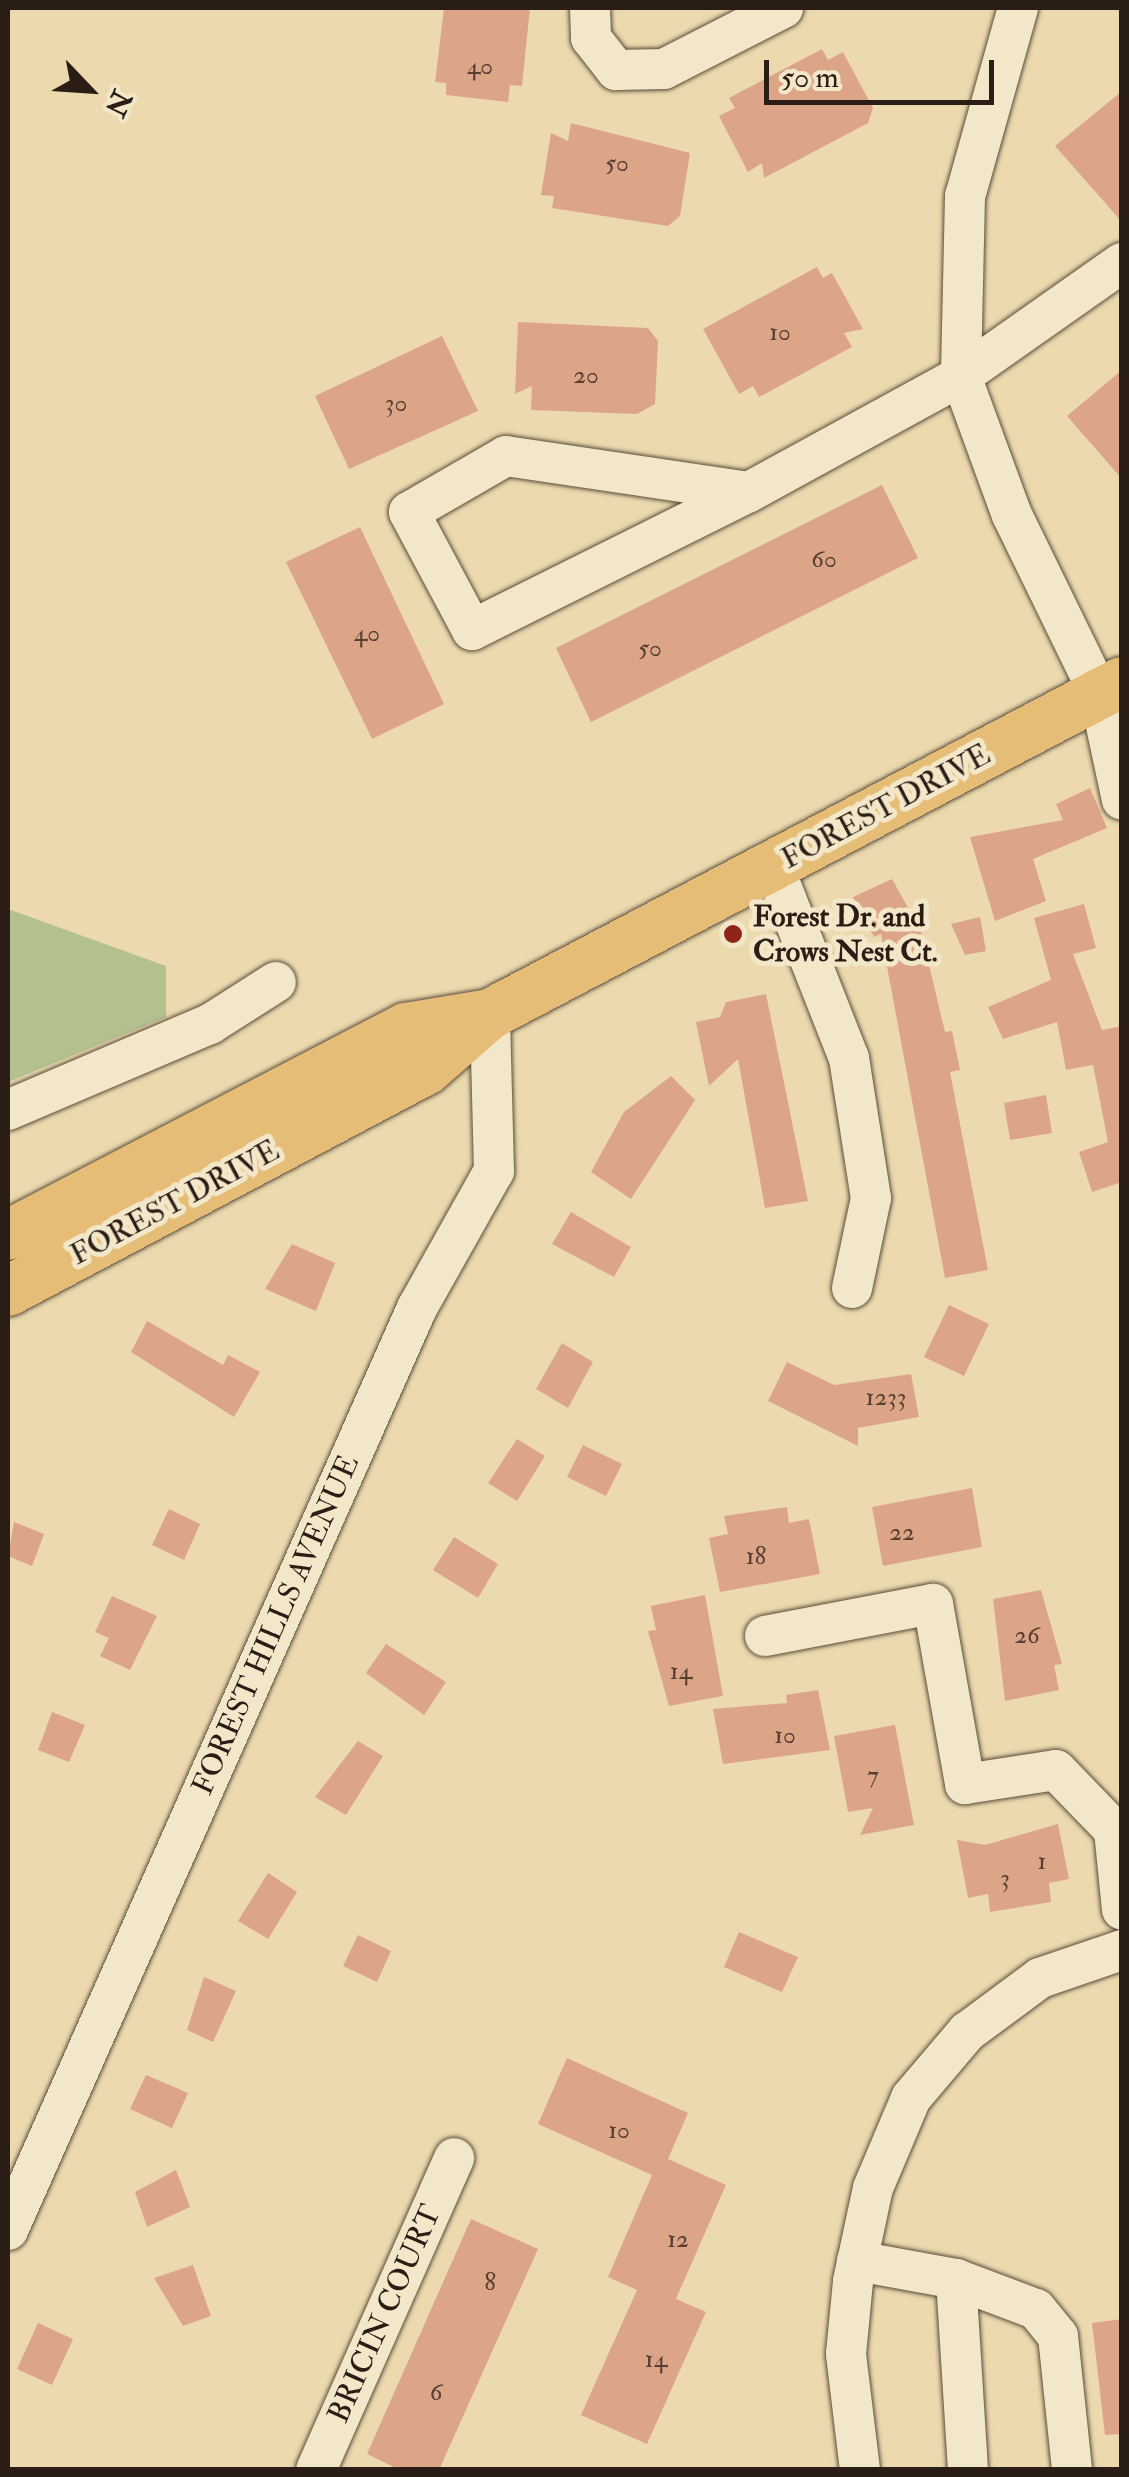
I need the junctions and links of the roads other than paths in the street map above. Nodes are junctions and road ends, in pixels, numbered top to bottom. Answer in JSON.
{"nodes":[{"id":1,"x":590,"y":8,"type":"edge"},
{"id":2,"x":782,"y":8,"type":"edge"},
{"id":3,"x":1018,"y":8,"type":"edge"},
{"id":4,"x":1122,"y":263,"type":"edge"},
{"id":5,"x":961,"y":376,"type":"junction"},
{"id":6,"x":749,"y":492,"type":"junction"},
{"id":7,"x":1110,"y":687,"type":"edge"},
{"id":8,"x":1122,"y":800,"type":"edge"},
{"id":9,"x":774,"y":868,"type":"junction"},
{"id":10,"x":276,"y":982,"type":"dead end"},
{"id":11,"x":490,"y":1014,"type":"junction"},
{"id":12,"x":8,"y":1110,"type":"edge"},
{"id":13,"x":8,"y":1235,"type":"edge"},
{"id":14,"x":852,"y":1288,"type":"dead end"},
{"id":15,"x":8,"y":1291,"type":"edge"},
{"id":16,"x":765,"y":1636,"type":"dead end"},
{"id":17,"x":1122,"y":1910,"type":"edge"},
{"id":18,"x":1122,"y":1950,"type":"edge"},
{"id":19,"x":454,"y":2158,"type":"dead end"},
{"id":20,"x":8,"y":2230,"type":"edge"},
{"id":21,"x":857,"y":2261,"type":"junction"},
{"id":22,"x":956,"y":2279,"type":"junction"},
{"id":23,"x":316,"y":2470,"type":"edge"},
{"id":24,"x":860,"y":2470,"type":"edge"},
{"id":25,"x":968,"y":2470,"type":"edge"},
{"id":26,"x":1072,"y":2470,"type":"edge"}],
"edges":[{"from":1,"to":2,"type":"street"},
{"from":3,"to":5,"type":"street"},
{"from":4,"to":5,"type":"street"},
{"from":5,"to":6,"type":"street"},
{"from":5,"to":7,"type":"street"},
{"from":6,"to":6,"type":"street"},
{"from":7,"to":8,"type":"street"},
{"from":7,"to":9,"type":"main road","name":"FOREST DRIVE"},
{"from":9,"to":11,"type":"main road","name":"FOREST DRIVE"},
{"from":9,"to":14,"type":"street"},
{"from":10,"to":12,"type":"street"},
{"from":11,"to":13,"type":"main road","name":"FOREST DRIVE"},
{"from":11,"to":15,"type":"main road","name":"FOREST DRIVE"},
{"from":11,"to":20,"type":"street","name":"FOREST HILLS AVENUE"},
{"from":16,"to":17,"type":"street"},
{"from":18,"to":21,"type":"street"},
{"from":19,"to":23,"type":"street","name":"BRICIN COURT"},
{"from":21,"to":22,"type":"street"},
{"from":21,"to":24,"type":"street"},
{"from":22,"to":25,"type":"street"},
{"from":22,"to":26,"type":"street"}]}
